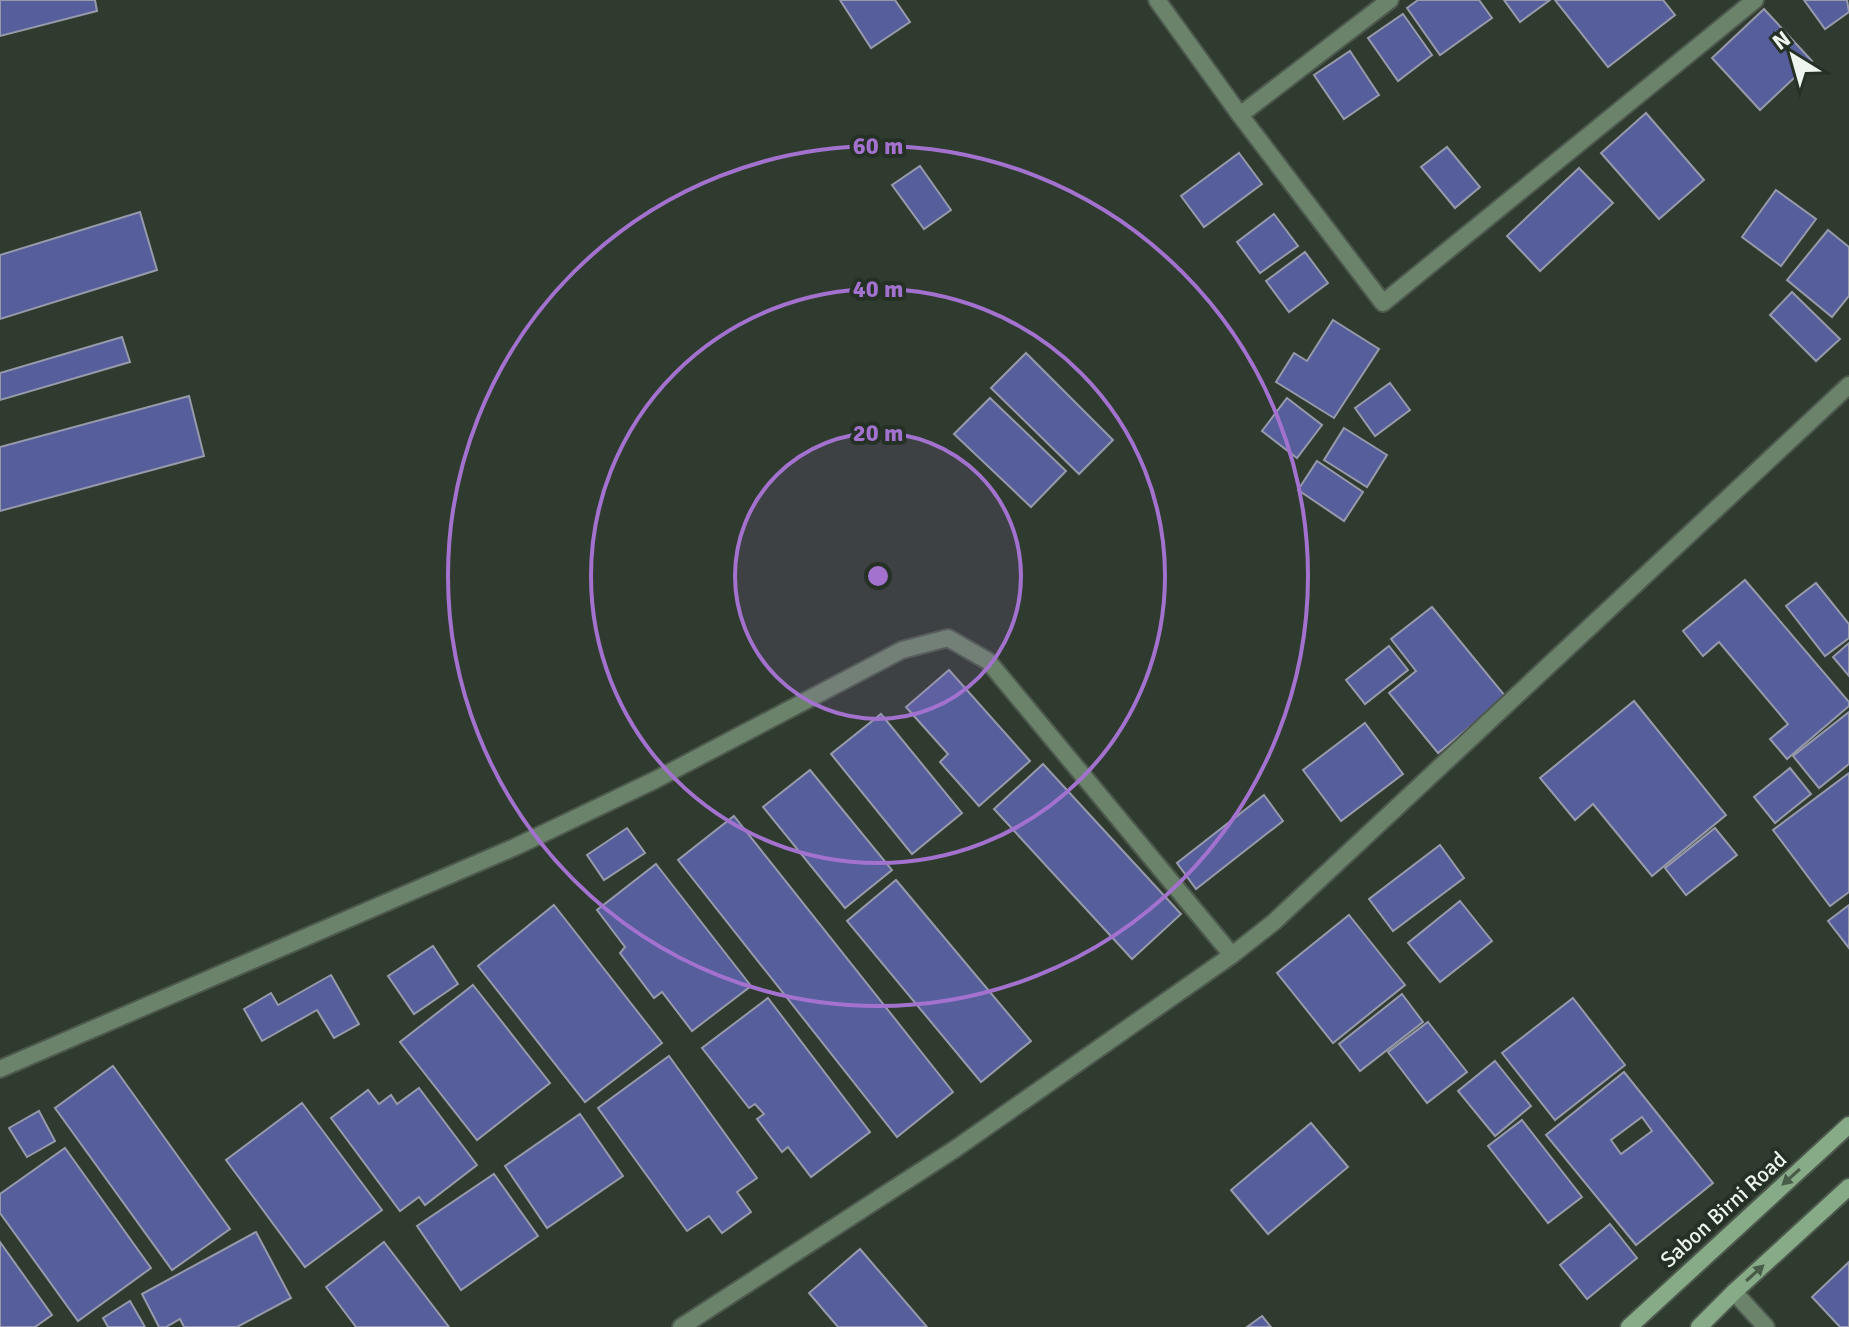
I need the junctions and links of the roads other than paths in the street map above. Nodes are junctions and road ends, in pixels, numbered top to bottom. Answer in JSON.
{"nodes":[{"id":1,"x":1157,"y":0,"type":"edge"},
{"id":2,"x":1390,"y":0,"type":"edge"},
{"id":3,"x":1755,"y":0,"type":"edge"},
{"id":4,"x":1240,"y":115,"type":"junction"},
{"id":5,"x":1849,"y":385,"type":"edge"},
{"id":6,"x":1232,"y":955,"type":"junction"},
{"id":7,"x":0,"y":1069,"type":"edge"},
{"id":8,"x":1849,"y":1125,"type":"edge"},
{"id":9,"x":1849,"y":1187,"type":"edge"},
{"id":10,"x":1734,"y":1292,"type":"junction"},
{"id":11,"x":681,"y":1327,"type":"edge"},
{"id":12,"x":1629,"y":1327,"type":"edge"},
{"id":13,"x":1699,"y":1327,"type":"edge"},
{"id":14,"x":1766,"y":1327,"type":"edge"}],
"edges":[{"from":1,"to":4,"type":"street"},
{"from":2,"to":4,"type":"street"},
{"from":3,"to":4,"type":"street"},
{"from":5,"to":6,"type":"street"},
{"from":6,"to":7,"type":"street"},
{"from":6,"to":11,"type":"street"},
{"from":8,"to":12,"type":"street","name":"Sabon Birni Road","one_way":true},
{"from":10,"to":9,"type":"street","one_way":true},
{"from":10,"to":13,"type":"street"},
{"from":10,"to":14,"type":"street"}]}
